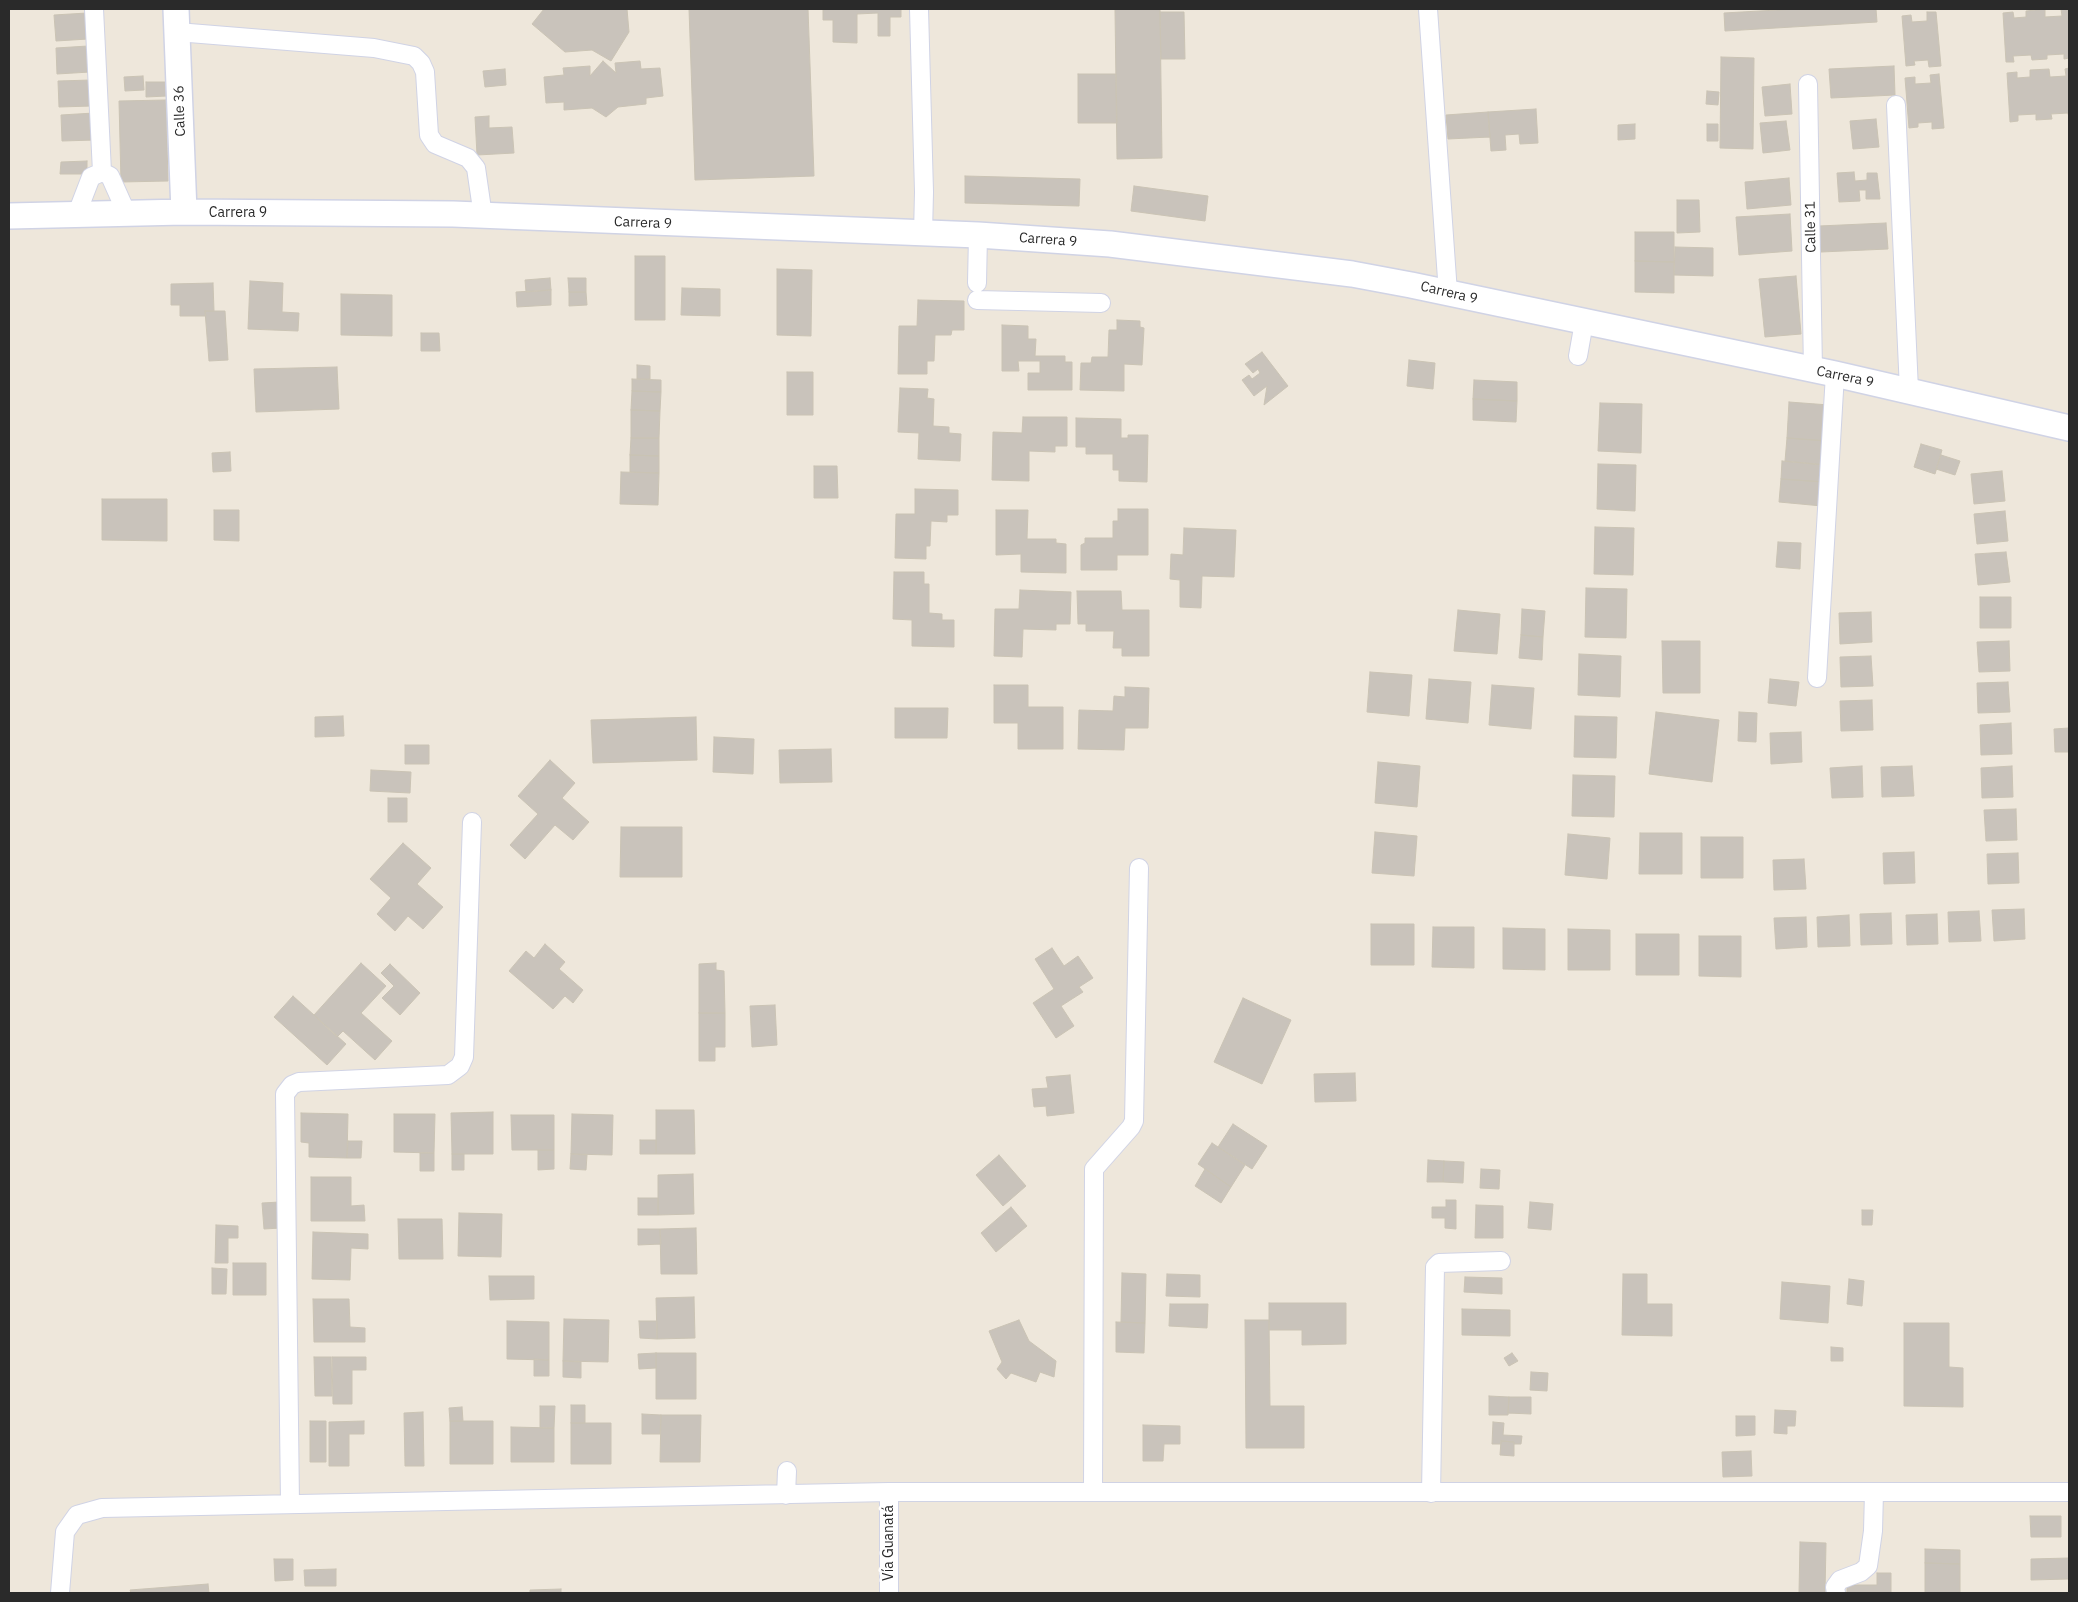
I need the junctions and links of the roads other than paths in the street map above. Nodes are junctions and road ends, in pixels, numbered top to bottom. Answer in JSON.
{"nodes":[{"id":1,"x":94,"y":9,"type":"edge"},
{"id":2,"x":919,"y":9,"type":"edge"},
{"id":3,"x":1428,"y":9,"type":"edge"},
{"id":4,"x":177,"y":20,"type":"edge"},
{"id":5,"x":1808,"y":84,"type":"dead end"},
{"id":6,"x":1896,"y":105,"type":"dead end"},
{"id":7,"x":102,"y":172,"type":"junction"},
{"id":8,"x":184,"y":212,"type":"junction"},
{"id":9,"x":127,"y":214,"type":"junction"},
{"id":10,"x":9,"y":216,"type":"edge"},
{"id":11,"x":76,"y":216,"type":"junction"},
{"id":12,"x":483,"y":216,"type":"junction"},
{"id":13,"x":923,"y":234,"type":"junction"},
{"id":14,"x":978,"y":235,"type":"junction"},
{"id":15,"x":1448,"y":293,"type":"junction"},
{"id":16,"x":1101,"y":303,"type":"dead end"},
{"id":17,"x":1584,"y":322,"type":"junction"},
{"id":18,"x":1578,"y":356,"type":"dead end"},
{"id":19,"x":1824,"y":372,"type":"junction"},
{"id":20,"x":1909,"y":390,"type":"junction"},
{"id":21,"x":2069,"y":428,"type":"edge"},
{"id":22,"x":1817,"y":678,"type":"dead end"},
{"id":23,"x":472,"y":822,"type":"dead end"},
{"id":24,"x":1138,"y":868,"type":"dead end"},
{"id":25,"x":1501,"y":1261,"type":"dead end"},
{"id":26,"x":787,"y":1471,"type":"dead end"},
{"id":27,"x":1093,"y":1491,"type":"junction"},
{"id":28,"x":889,"y":1492,"type":"junction"},
{"id":29,"x":1874,"y":1492,"type":"junction"},
{"id":30,"x":2069,"y":1492,"type":"edge"},
{"id":31,"x":1431,"y":1493,"type":"junction"},
{"id":32,"x":786,"y":1495,"type":"junction"},
{"id":33,"x":290,"y":1504,"type":"junction"},
{"id":34,"x":60,"y":1593,"type":"edge"},
{"id":35,"x":889,"y":1593,"type":"edge"},
{"id":36,"x":1836,"y":1593,"type":"edge"}],
"edges":[{"from":1,"to":7,"type":"street"},
{"from":2,"to":13,"type":"street"},
{"from":3,"to":15,"type":"street"},
{"from":4,"to":8,"type":"main road","name":"Calle 36"},
{"from":4,"to":12,"type":"street"},
{"from":5,"to":19,"type":"street","name":"Calle 31"},
{"from":6,"to":20,"type":"street"},
{"from":7,"to":9,"type":"street"},
{"from":7,"to":11,"type":"street"},
{"from":8,"to":9,"type":"main road","name":"Carrera 9"},
{"from":8,"to":12,"type":"main road","name":"Carrera 9"},
{"from":9,"to":11,"type":"main road","name":"Carrera 9"},
{"from":10,"to":11,"type":"main road","name":"Carrera 9"},
{"from":12,"to":13,"type":"main road","name":"Carrera 9"},
{"from":13,"to":14,"type":"main road","name":"Carrera 9"},
{"from":14,"to":15,"type":"main road","name":"Carrera 9"},
{"from":14,"to":16,"type":"street"},
{"from":15,"to":17,"type":"main road","name":"Carrera 9"},
{"from":17,"to":18,"type":"street"},
{"from":17,"to":19,"type":"main road","name":"Carrera 9"},
{"from":19,"to":20,"type":"main road","name":"Carrera 9"},
{"from":19,"to":22,"type":"street","name":"Calle 31"},
{"from":20,"to":21,"type":"main road","name":"Carrera 9"},
{"from":23,"to":33,"type":"street"},
{"from":24,"to":27,"type":"street"},
{"from":25,"to":31,"type":"street"},
{"from":26,"to":32,"type":"street"},
{"from":27,"to":28,"type":"street"},
{"from":27,"to":31,"type":"street"},
{"from":28,"to":32,"type":"street"},
{"from":28,"to":35,"type":"street","name":"Vía Guanatá"},
{"from":29,"to":30,"type":"street"},
{"from":29,"to":31,"type":"street"},
{"from":29,"to":36,"type":"street"},
{"from":32,"to":33,"type":"street"},
{"from":33,"to":34,"type":"street"}]}
